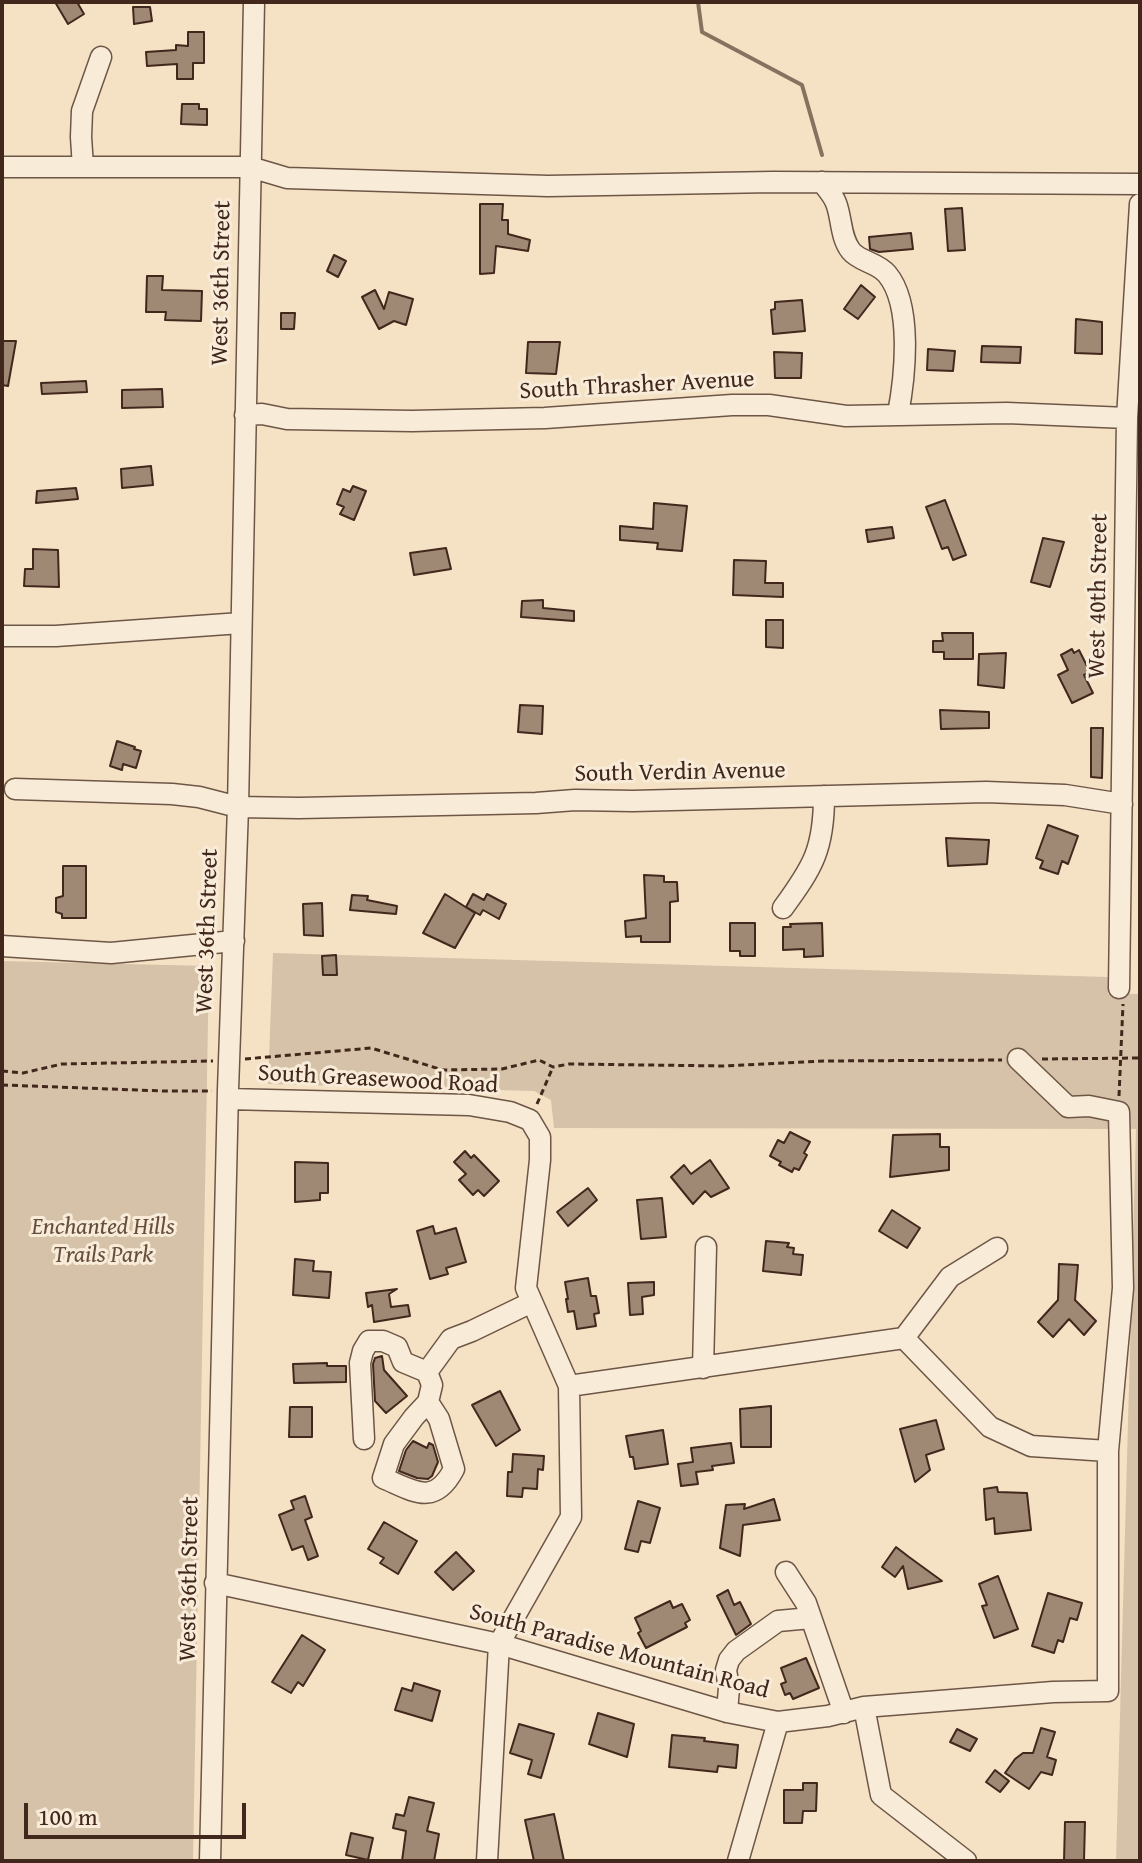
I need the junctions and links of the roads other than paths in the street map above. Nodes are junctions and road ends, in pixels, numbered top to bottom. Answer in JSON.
{"nodes":[{"id":1,"x":254,"y":2,"type":"edge"},
{"id":2,"x":101,"y":57,"type":"dead end"},
{"id":3,"x":2,"y":167,"type":"edge"},
{"id":4,"x":83,"y":167,"type":"junction"},
{"id":5,"x":250,"y":167,"type":"junction"},
{"id":6,"x":822,"y":182,"type":"junction"},
{"id":7,"x":1140,"y":184,"type":"edge"},
{"id":8,"x":1140,"y":204,"type":"edge"},
{"id":9,"x":1132,"y":412,"type":"edge"},
{"id":10,"x":898,"y":414,"type":"junction"},
{"id":11,"x":245,"y":415,"type":"junction"},
{"id":12,"x":241,"y":623,"type":"junction"},
{"id":13,"x":2,"y":636,"type":"edge"},
{"id":14,"x":1132,"y":644,"type":"edge"},
{"id":15,"x":15,"y":789,"type":"dead end"},
{"id":16,"x":824,"y":796,"type":"junction"},
{"id":17,"x":1122,"y":804,"type":"junction"},
{"id":18,"x":238,"y":807,"type":"junction"},
{"id":19,"x":1130,"y":865,"type":"edge"},
{"id":20,"x":783,"y":908,"type":"dead end"},
{"id":21,"x":234,"y":941,"type":"junction"},
{"id":22,"x":2,"y":946,"type":"edge"},
{"id":23,"x":1119,"y":988,"type":"road end"},
{"id":24,"x":1018,"y":1059,"type":"road end"},
{"id":25,"x":228,"y":1095,"type":"junction"},
{"id":26,"x":706,"y":1247,"type":"dead end"},
{"id":27,"x":997,"y":1248,"type":"dead end"},
{"id":28,"x":532,"y":1302,"type":"junction"},
{"id":29,"x":904,"y":1338,"type":"junction"},
{"id":30,"x":703,"y":1368,"type":"junction"},
{"id":31,"x":427,"y":1372,"type":"junction"},
{"id":32,"x":569,"y":1386,"type":"junction"},
{"id":33,"x":428,"y":1402,"type":"dead end"},
{"id":34,"x":364,"y":1439,"type":"dead end"},
{"id":35,"x":1108,"y":1451,"type":"junction"},
{"id":36,"x":786,"y":1572,"type":"dead end"},
{"id":37,"x":215,"y":1583,"type":"junction"},
{"id":38,"x":811,"y":1618,"type":"junction"},
{"id":39,"x":499,"y":1644,"type":"junction"},
{"id":40,"x":864,"y":1707,"type":"junction"},
{"id":41,"x":727,"y":1712,"type":"junction"},
{"id":42,"x":844,"y":1713,"type":"junction"},
{"id":43,"x":778,"y":1722,"type":"junction"},
{"id":44,"x":210,"y":1861,"type":"edge"},
{"id":45,"x":487,"y":1861,"type":"edge"},
{"id":46,"x":738,"y":1861,"type":"edge"},
{"id":47,"x":966,"y":1861,"type":"edge"}],
"edges":[{"from":1,"to":5,"type":"street","name":"West 36th Street"},
{"from":2,"to":4,"type":"street"},
{"from":3,"to":4,"type":"street"},
{"from":4,"to":5,"type":"street"},
{"from":5,"to":6,"type":"street"},
{"from":5,"to":11,"type":"street","name":"West 36th Street"},
{"from":6,"to":7,"type":"street"},
{"from":6,"to":10,"type":"street"},
{"from":8,"to":9,"type":"street","name":"West 40th Street"},
{"from":9,"to":10,"type":"street","name":"South Thrasher Avenue"},
{"from":9,"to":14,"type":"street","name":"West 40th Street"},
{"from":10,"to":11,"type":"street","name":"South Thrasher Avenue"},
{"from":11,"to":12,"type":"street","name":"West 36th Street"},
{"from":12,"to":13,"type":"street"},
{"from":12,"to":18,"type":"street","name":"West 36th Street"},
{"from":14,"to":17,"type":"street","name":"West 40th Street"},
{"from":15,"to":18,"type":"street","name":"South Verdin Avenue"},
{"from":16,"to":17,"type":"street","name":"South Verdin Avenue"},
{"from":16,"to":18,"type":"street","name":"South Verdin Avenue"},
{"from":16,"to":20,"type":"street"},
{"from":17,"to":19,"type":"street","name":"West 40th Street"},
{"from":18,"to":21,"type":"street","name":"West 36th Street"},
{"from":19,"to":23,"type":"street","name":"West 40th Street"},
{"from":21,"to":22,"type":"street"},
{"from":21,"to":25,"type":"street","name":"West 36th Street"},
{"from":24,"to":35,"type":"street"},
{"from":25,"to":28,"type":"street","name":"South Greasewood Road"},
{"from":25,"to":37,"type":"street","name":"West 36th Street"},
{"from":26,"to":30,"type":"street"},
{"from":27,"to":29,"type":"street"},
{"from":28,"to":31,"type":"street"},
{"from":28,"to":32,"type":"street"},
{"from":29,"to":30,"type":"street"},
{"from":29,"to":35,"type":"street"},
{"from":30,"to":32,"type":"street"},
{"from":31,"to":33,"type":"street"},
{"from":31,"to":34,"type":"street"},
{"from":32,"to":39,"type":"street"},
{"from":35,"to":40,"type":"street","name":"South Paradise Mountain Road"},
{"from":36,"to":38,"type":"street"},
{"from":37,"to":39,"type":"street","name":"South Paradise Mountain Road"},
{"from":37,"to":44,"type":"street","name":"West 36th Street"},
{"from":38,"to":41,"type":"street"},
{"from":38,"to":42,"type":"street"},
{"from":39,"to":41,"type":"street","name":"South Paradise Mountain Road"},
{"from":39,"to":45,"type":"street"},
{"from":40,"to":42,"type":"street","name":"South Paradise Mountain Road"},
{"from":40,"to":47,"type":"street"},
{"from":41,"to":43,"type":"street","name":"South Paradise Mountain Road"},
{"from":42,"to":43,"type":"street","name":"South Paradise Mountain Road"},
{"from":43,"to":46,"type":"street"}]}
